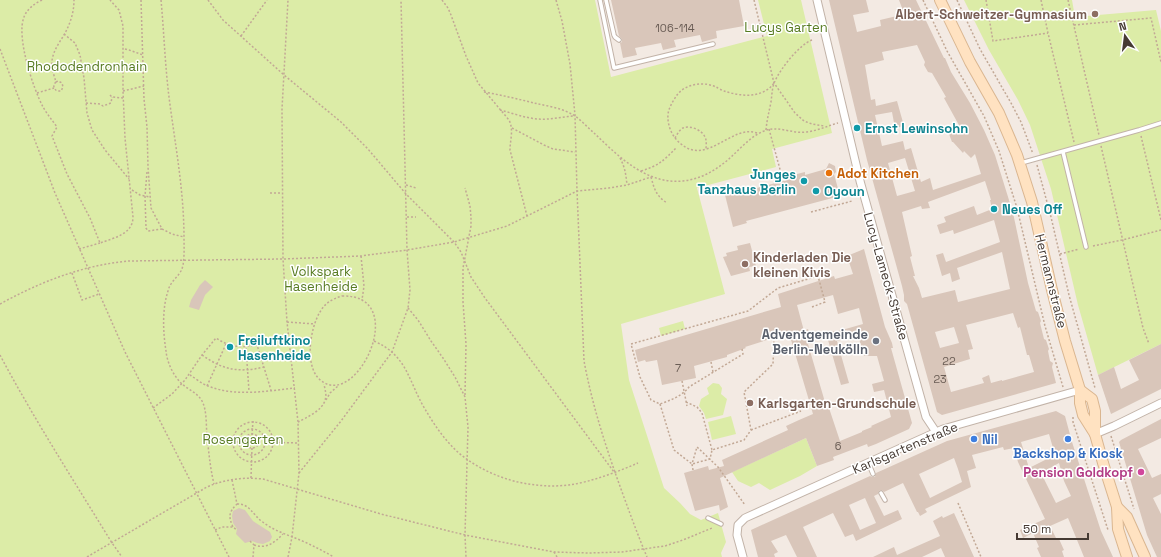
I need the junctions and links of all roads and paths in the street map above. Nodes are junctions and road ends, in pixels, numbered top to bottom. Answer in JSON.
{"nodes":[{"id":1,"x":42,"y":0,"type":"edge"},
{"id":2,"x":74,"y":0,"type":"edge"},
{"id":3,"x":110,"y":0,"type":"edge"},
{"id":4,"x":141,"y":0,"type":"edge"},
{"id":5,"x":161,"y":0,"type":"edge"},
{"id":6,"x":208,"y":0,"type":"edge"},
{"id":7,"x":267,"y":0,"type":"edge"},
{"id":8,"x":288,"y":0,"type":"edge"},
{"id":9,"x":401,"y":0,"type":"edge"},
{"id":10,"x":442,"y":0,"type":"edge"},
{"id":11,"x":556,"y":0,"type":"edge"},
{"id":12,"x":600,"y":0,"type":"edge"},
{"id":13,"x":606,"y":0,"type":"edge"},
{"id":14,"x":754,"y":0,"type":"edge"},
{"id":15,"x":817,"y":0,"type":"edge"},
{"id":16,"x":923,"y":0,"type":"edge"},
{"id":17,"x":940,"y":0,"type":"edge"},
{"id":18,"x":986,"y":0,"type":"edge"},
{"id":19,"x":1041,"y":0,"type":"edge"},
{"id":20,"x":1068,"y":0,"type":"edge"},
{"id":21,"x":1071,"y":15,"type":"junction"},
{"id":22,"x":1045,"y":19,"type":"junction"},
{"id":23,"x":1074,"y":25,"type":"junction"},
{"id":24,"x":1048,"y":33,"type":"junction"},
{"id":25,"x":64,"y":34,"type":"junction"},
{"id":26,"x":241,"y":36,"type":"junction"},
{"id":27,"x":619,"y":40,"type":"dead end"},
{"id":28,"x":812,"y":40,"type":"dead end"},
{"id":29,"x":713,"y":44,"type":"dead end"},
{"id":30,"x":124,"y":49,"type":"junction"},
{"id":31,"x":0,"y":50,"type":"edge"},
{"id":32,"x":144,"y":55,"type":"junction"},
{"id":33,"x":1161,"y":62,"type":"edge"},
{"id":34,"x":284,"y":74,"type":"junction"},
{"id":35,"x":56,"y":82,"type":"junction"},
{"id":36,"x":774,"y":83,"type":"junction"},
{"id":37,"x":144,"y":86,"type":"junction"},
{"id":38,"x":54,"y":88,"type":"junction"},
{"id":39,"x":123,"y":91,"type":"junction"},
{"id":40,"x":484,"y":92,"type":"junction"},
{"id":41,"x":37,"y":93,"type":"junction"},
{"id":42,"x":110,"y":94,"type":"dead end"},
{"id":43,"x":112,"y":97,"type":"junction"},
{"id":44,"x":123,"y":98,"type":"junction"},
{"id":45,"x":86,"y":103,"type":"junction"},
{"id":46,"x":500,"y":110,"type":"junction"},
{"id":47,"x":575,"y":115,"type":"junction"},
{"id":48,"x":845,"y":121,"type":"junction"},
{"id":49,"x":1161,"y":123,"type":"edge"},
{"id":50,"x":825,"y":127,"type":"junction"},
{"id":51,"x":512,"y":128,"type":"junction"},
{"id":52,"x":769,"y":129,"type":"junction"},
{"id":53,"x":766,"y":130,"type":"junction"},
{"id":54,"x":1139,"y":130,"type":"junction"},
{"id":55,"x":758,"y":133,"type":"junction"},
{"id":56,"x":675,"y":138,"type":"junction"},
{"id":57,"x":1100,"y":141,"type":"junction"},
{"id":58,"x":677,"y":147,"type":"dead end"},
{"id":59,"x":1075,"y":148,"type":"junction"},
{"id":60,"x":706,"y":150,"type":"junction"},
{"id":61,"x":576,"y":152,"type":"junction"},
{"id":62,"x":1063,"y":152,"type":"junction"},
{"id":63,"x":620,"y":158,"type":"junction"},
{"id":64,"x":1020,"y":163,"type":"junction"},
{"id":65,"x":148,"y":167,"type":"junction"},
{"id":66,"x":641,"y":172,"type":"junction"},
{"id":67,"x":781,"y":173,"type":"dead end"},
{"id":68,"x":651,"y":177,"type":"junction"},
{"id":69,"x":129,"y":179,"type":"junction"},
{"id":70,"x":406,"y":185,"type":"junction"},
{"id":71,"x":627,"y":185,"type":"junction"},
{"id":72,"x":416,"y":188,"type":"dead end"},
{"id":73,"x":465,"y":188,"type":"dead end"},
{"id":74,"x":131,"y":189,"type":"junction"},
{"id":75,"x":577,"y":190,"type":"junction"},
{"id":76,"x":270,"y":193,"type":"dead end"},
{"id":77,"x":282,"y":193,"type":"junction"},
{"id":78,"x":406,"y":194,"type":"junction"},
{"id":79,"x":144,"y":196,"type":"junction"},
{"id":80,"x":150,"y":197,"type":"junction"},
{"id":81,"x":852,"y":201,"type":"dead end"},
{"id":82,"x":667,"y":203,"type":"dead end"},
{"id":83,"x":812,"y":212,"type":"dead end"},
{"id":84,"x":528,"y":216,"type":"junction"},
{"id":85,"x":407,"y":217,"type":"junction"},
{"id":86,"x":416,"y":217,"type":"dead end"},
{"id":87,"x":1161,"y":220,"type":"edge"},
{"id":88,"x":162,"y":229,"type":"junction"},
{"id":89,"x":1161,"y":230,"type":"edge"},
{"id":90,"x":184,"y":237,"type":"junction"},
{"id":91,"x":469,"y":238,"type":"junction"},
{"id":92,"x":1122,"y":240,"type":"junction"},
{"id":93,"x":454,"y":242,"type":"junction"},
{"id":94,"x":100,"y":243,"type":"junction"},
{"id":95,"x":1086,"y":248,"type":"junction"},
{"id":96,"x":80,"y":249,"type":"junction"},
{"id":97,"x":407,"y":250,"type":"junction"},
{"id":98,"x":1059,"y":254,"type":"dead end"},
{"id":99,"x":360,"y":256,"type":"junction"},
{"id":100,"x":283,"y":259,"type":"junction"},
{"id":101,"x":464,"y":259,"type":"junction"},
{"id":102,"x":183,"y":261,"type":"junction"},
{"id":103,"x":88,"y":268,"type":"junction"},
{"id":104,"x":72,"y":272,"type":"junction"},
{"id":105,"x":100,"y":294,"type":"junction"},
{"id":106,"x":362,"y":300,"type":"junction"},
{"id":107,"x":0,"y":304,"type":"edge"},
{"id":108,"x":812,"y":307,"type":"dead end"},
{"id":109,"x":408,"y":308,"type":"junction"},
{"id":110,"x":287,"y":322,"type":"junction"},
{"id":111,"x":315,"y":324,"type":"junction"},
{"id":112,"x":774,"y":338,"type":"dead end"},
{"id":113,"x":374,"y":341,"type":"junction"},
{"id":114,"x":226,"y":344,"type":"junction"},
{"id":115,"x":1149,"y":344,"type":"dead end"},
{"id":116,"x":246,"y":347,"type":"junction"},
{"id":117,"x":742,"y":349,"type":"dead end"},
{"id":118,"x":392,"y":352,"type":"junction"},
{"id":119,"x":0,"y":355,"type":"edge"},
{"id":120,"x":202,"y":355,"type":"junction"},
{"id":121,"x":711,"y":362,"type":"dead end"},
{"id":122,"x":217,"y":365,"type":"junction"},
{"id":123,"x":264,"y":367,"type":"junction"},
{"id":124,"x":248,"y":371,"type":"junction"},
{"id":125,"x":714,"y":373,"type":"junction"},
{"id":126,"x":190,"y":375,"type":"junction"},
{"id":127,"x":682,"y":381,"type":"dead end"},
{"id":128,"x":324,"y":383,"type":"junction"},
{"id":129,"x":181,"y":384,"type":"junction"},
{"id":130,"x":207,"y":386,"type":"junction"},
{"id":131,"x":339,"y":386,"type":"junction"},
{"id":132,"x":1062,"y":386,"type":"dead end"},
{"id":133,"x":295,"y":388,"type":"junction"},
{"id":134,"x":271,"y":390,"type":"junction"},
{"id":135,"x":1080,"y":390,"type":"junction"},
{"id":136,"x":249,"y":392,"type":"junction"},
{"id":137,"x":684,"y":393,"type":"junction"},
{"id":138,"x":465,"y":397,"type":"junction"},
{"id":139,"x":325,"y":401,"type":"junction"},
{"id":140,"x":686,"y":402,"type":"junction"},
{"id":141,"x":1161,"y":403,"type":"edge"},
{"id":142,"x":660,"y":404,"type":"junction"},
{"id":143,"x":687,"y":406,"type":"dead end"},
{"id":144,"x":153,"y":408,"type":"junction"},
{"id":145,"x":801,"y":411,"type":"dead end"},
{"id":146,"x":1073,"y":415,"type":"dead end"},
{"id":147,"x":253,"y":421,"type":"junction"},
{"id":148,"x":298,"y":422,"type":"junction"},
{"id":149,"x":253,"y":429,"type":"junction"},
{"id":150,"x":751,"y":430,"type":"junction"},
{"id":151,"x":936,"y":432,"type":"junction"},
{"id":152,"x":1095,"y":434,"type":"junction"},
{"id":153,"x":252,"y":435,"type":"junction"},
{"id":154,"x":1113,"y":441,"type":"dead end"},
{"id":155,"x":232,"y":442,"type":"junction"},
{"id":156,"x":240,"y":442,"type":"junction"},
{"id":157,"x":246,"y":442,"type":"junction"},
{"id":158,"x":259,"y":442,"type":"junction"},
{"id":159,"x":265,"y":442,"type":"junction"},
{"id":160,"x":273,"y":443,"type":"junction"},
{"id":161,"x":298,"y":443,"type":"junction"},
{"id":162,"x":252,"y":448,"type":"junction"},
{"id":163,"x":712,"y":450,"type":"junction"},
{"id":164,"x":252,"y":454,"type":"junction"},
{"id":165,"x":710,"y":459,"type":"junction"},
{"id":166,"x":467,"y":460,"type":"junction"},
{"id":167,"x":252,"y":462,"type":"junction"},
{"id":168,"x":868,"y":462,"type":"junction"},
{"id":169,"x":638,"y":464,"type":"dead end"},
{"id":170,"x":692,"y":464,"type":"junction"},
{"id":171,"x":694,"y":470,"type":"dead end"},
{"id":172,"x":614,"y":472,"type":"junction"},
{"id":173,"x":299,"y":473,"type":"junction"},
{"id":174,"x":873,"y":474,"type":"dead end"},
{"id":175,"x":251,"y":478,"type":"junction"},
{"id":176,"x":232,"y":480,"type":"junction"},
{"id":177,"x":214,"y":484,"type":"junction"},
{"id":178,"x":298,"y":489,"type":"junction"},
{"id":179,"x":881,"y":493,"type":"dead end"},
{"id":180,"x":196,"y":494,"type":"junction"},
{"id":181,"x":885,"y":500,"type":"dead end"},
{"id":182,"x":958,"y":503,"type":"dead end"},
{"id":183,"x":237,"y":504,"type":"junction"},
{"id":184,"x":746,"y":504,"type":"dead end"},
{"id":185,"x":1116,"y":507,"type":"junction"},
{"id":186,"x":1135,"y":514,"type":"dead end"},
{"id":187,"x":708,"y":518,"type":"dead end"},
{"id":188,"x":721,"y":524,"type":"joint"},
{"id":189,"x":234,"y":527,"type":"junction"},
{"id":190,"x":215,"y":530,"type":"junction"},
{"id":191,"x":237,"y":530,"type":"dead end"},
{"id":192,"x":1109,"y":533,"type":"dead end"},
{"id":193,"x":283,"y":534,"type":"junction"},
{"id":194,"x":465,"y":535,"type":"junction"},
{"id":195,"x":292,"y":537,"type":"junction"},
{"id":196,"x":250,"y":541,"type":"dead end"},
{"id":197,"x":112,"y":543,"type":"junction"},
{"id":198,"x":254,"y":545,"type":"junction"},
{"id":199,"x":643,"y":549,"type":"junction"},
{"id":200,"x":554,"y":552,"type":"junction"},
{"id":201,"x":87,"y":557,"type":"edge"},
{"id":202,"x":122,"y":557,"type":"edge"},
{"id":203,"x":229,"y":557,"type":"edge"},
{"id":204,"x":253,"y":557,"type":"edge"},
{"id":205,"x":288,"y":557,"type":"edge"},
{"id":206,"x":334,"y":557,"type":"edge"},
{"id":207,"x":466,"y":557,"type":"edge"},
{"id":208,"x":557,"y":557,"type":"edge"},
{"id":209,"x":647,"y":557,"type":"edge"},
{"id":210,"x":743,"y":557,"type":"edge"},
{"id":211,"x":982,"y":557,"type":"edge"},
{"id":212,"x":1127,"y":557,"type":"edge"},
{"id":213,"x":1145,"y":557,"type":"edge"}],
"edges":[{"from":1,"to":41,"type":"path"},
{"from":2,"to":25,"type":"path"},
{"from":3,"to":30,"type":"path"},
{"from":4,"to":32,"type":"path"},
{"from":5,"to":90,"type":"path"},
{"from":6,"to":26,"type":"path"},
{"from":7,"to":26,"type":"path"},
{"from":8,"to":34,"type":"path"},
{"from":9,"to":70,"type":"path"},
{"from":10,"to":40,"type":"path"},
{"from":11,"to":47,"type":"path"},
{"from":12,"to":29,"type":"lane"},
{"from":13,"to":27,"type":"lane"},
{"from":14,"to":36,"type":"path"},
{"from":15,"to":48,"type":"street","name":"Lucy-Lameck-Straße"},
{"from":16,"to":132,"type":"path"},
{"from":17,"to":64,"type":"main road","name":"Hermannstraße"},
{"from":18,"to":24,"type":"path"},
{"from":19,"to":22,"type":"path"},
{"from":20,"to":21,"type":"path"},
{"from":21,"to":22,"type":"path"},
{"from":21,"to":23,"type":"path"},
{"from":22,"to":24,"type":"path"},
{"from":23,"to":33,"type":"path"},
{"from":23,"to":57,"type":"path"},
{"from":24,"to":59,"type":"path"},
{"from":25,"to":35,"type":"path"},
{"from":25,"to":45,"type":"path"},
{"from":26,"to":34,"type":"path"},
{"from":28,"to":36,"type":"path"},
{"from":30,"to":32,"type":"path"},
{"from":30,"to":39,"type":"path"},
{"from":31,"to":96,"type":"path"},
{"from":32,"to":37,"type":"path"},
{"from":34,"to":77,"type":"path"},
{"from":34,"to":78,"type":"path"},
{"from":35,"to":38,"type":"path"},
{"from":35,"to":38,"type":"path"},
{"from":36,"to":50,"type":"path"},
{"from":36,"to":53,"type":"path"},
{"from":36,"to":56,"type":"path"},
{"from":37,"to":39,"type":"path"},
{"from":37,"to":65,"type":"path"},
{"from":38,"to":41,"type":"path"},
{"from":39,"to":44,"type":"path"},
{"from":40,"to":46,"type":"path"},
{"from":40,"to":47,"type":"path"},
{"from":41,"to":94,"type":"path"},
{"from":42,"to":43,"type":"path"},
{"from":43,"to":44,"type":"path"},
{"from":43,"to":45,"type":"path"},
{"from":44,"to":69,"type":"path"},
{"from":45,"to":69,"type":"path"},
{"from":46,"to":47,"type":"path"},
{"from":46,"to":51,"type":"path"},
{"from":47,"to":61,"type":"path"},
{"from":47,"to":63,"type":"path"},
{"from":48,"to":50,"type":"path"},
{"from":48,"to":151,"type":"street","name":"Lucy-Lameck-Straße"},
{"from":49,"to":54,"type":"lane"},
{"from":50,"to":52,"type":"path"},
{"from":51,"to":61,"type":"path"},
{"from":51,"to":84,"type":"path"},
{"from":52,"to":53,"type":"path"},
{"from":52,"to":67,"type":"path"},
{"from":53,"to":55,"type":"path"},
{"from":54,"to":57,"type":"lane"},
{"from":54,"to":87,"type":"path"},
{"from":55,"to":60,"type":"path"},
{"from":55,"to":68,"type":"path"},
{"from":56,"to":60,"type":"path"},
{"from":56,"to":60,"type":"path"},
{"from":57,"to":59,"type":"lane"},
{"from":57,"to":92,"type":"path"},
{"from":58,"to":66,"type":"path"},
{"from":59,"to":62,"type":"lane"},
{"from":61,"to":75,"type":"path"},
{"from":62,"to":64,"type":"lane"},
{"from":62,"to":95,"type":"lane"},
{"from":63,"to":66,"type":"path"},
{"from":63,"to":71,"type":"path"},
{"from":64,"to":135,"type":"main road","name":"Hermannstraße"},
{"from":65,"to":79,"type":"path"},
{"from":65,"to":80,"type":"path"},
{"from":66,"to":68,"type":"path"},
{"from":68,"to":71,"type":"path"},
{"from":68,"to":82,"type":"path"},
{"from":69,"to":74,"type":"path"},
{"from":70,"to":72,"type":"path"},
{"from":70,"to":78,"type":"path"},
{"from":71,"to":75,"type":"path"},
{"from":73,"to":91,"type":"path"},
{"from":74,"to":79,"type":"path"},
{"from":74,"to":94,"type":"path"},
{"from":75,"to":84,"type":"path"},
{"from":75,"to":172,"type":"path"},
{"from":76,"to":77,"type":"path"},
{"from":77,"to":100,"type":"path"},
{"from":78,"to":85,"type":"path"},
{"from":78,"to":93,"type":"path"},
{"from":79,"to":80,"type":"path"},
{"from":79,"to":88,"type":"path"},
{"from":80,"to":88,"type":"path"},
{"from":81,"to":83,"type":"path"},
{"from":84,"to":91,"type":"path"},
{"from":85,"to":86,"type":"path"},
{"from":85,"to":97,"type":"path"},
{"from":88,"to":90,"type":"path"},
{"from":89,"to":92,"type":"path"},
{"from":90,"to":102,"type":"path"},
{"from":91,"to":93,"type":"path"},
{"from":91,"to":101,"type":"path"},
{"from":92,"to":95,"type":"path"},
{"from":92,"to":115,"type":"path"},
{"from":93,"to":97,"type":"path"},
{"from":93,"to":101,"type":"path"},
{"from":94,"to":96,"type":"path"},
{"from":95,"to":98,"type":"path"},
{"from":96,"to":103,"type":"path"},
{"from":97,"to":99,"type":"path"},
{"from":97,"to":109,"type":"path"},
{"from":99,"to":100,"type":"path"},
{"from":99,"to":106,"type":"path"},
{"from":100,"to":102,"type":"path"},
{"from":100,"to":110,"type":"path"},
{"from":101,"to":138,"type":"path"},
{"from":101,"to":172,"type":"path"},
{"from":102,"to":103,"type":"path"},
{"from":102,"to":129,"type":"path"},
{"from":103,"to":104,"type":"path"},
{"from":103,"to":105,"type":"path"},
{"from":104,"to":105,"type":"path"},
{"from":104,"to":107,"type":"path"},
{"from":105,"to":144,"type":"path"},
{"from":106,"to":111,"type":"path"},
{"from":106,"to":113,"type":"path"},
{"from":108,"to":142,"type":"path"},
{"from":109,"to":118,"type":"path"},
{"from":109,"to":138,"type":"path"},
{"from":110,"to":111,"type":"path"},
{"from":110,"to":133,"type":"path"},
{"from":111,"to":128,"type":"path"},
{"from":112,"to":150,"type":"path"},
{"from":113,"to":118,"type":"path"},
{"from":113,"to":131,"type":"path"},
{"from":114,"to":116,"type":"path"},
{"from":114,"to":120,"type":"path"},
{"from":114,"to":122,"type":"path"},
{"from":116,"to":123,"type":"path"},
{"from":116,"to":124,"type":"path"},
{"from":117,"to":125,"type":"path"},
{"from":118,"to":166,"type":"path"},
{"from":118,"to":173,"type":"path"},
{"from":119,"to":197,"type":"path"},
{"from":120,"to":122,"type":"path"},
{"from":120,"to":126,"type":"path"},
{"from":121,"to":125,"type":"path"},
{"from":122,"to":124,"type":"path"},
{"from":122,"to":130,"type":"path"},
{"from":123,"to":124,"type":"path"},
{"from":123,"to":134,"type":"path"},
{"from":124,"to":136,"type":"path"},
{"from":125,"to":137,"type":"path"},
{"from":126,"to":129,"type":"path"},
{"from":126,"to":130,"type":"path"},
{"from":127,"to":137,"type":"path"},
{"from":128,"to":131,"type":"path"},
{"from":128,"to":139,"type":"path"},
{"from":129,"to":144,"type":"path"},
{"from":129,"to":177,"type":"path"},
{"from":130,"to":136,"type":"path"},
{"from":131,"to":139,"type":"path"},
{"from":133,"to":134,"type":"path"},
{"from":133,"to":148,"type":"path"},
{"from":134,"to":136,"type":"path"},
{"from":135,"to":151,"type":"street","name":"Karlsgartenstraße"},
{"from":135,"to":152,"type":"main road","name":"Hermannstraße"},
{"from":137,"to":140,"type":"path"},
{"from":137,"to":142,"type":"path"},
{"from":138,"to":166,"type":"path"},
{"from":139,"to":148,"type":"path"},
{"from":140,"to":143,"type":"path"},
{"from":140,"to":163,"type":"path"},
{"from":141,"to":152,"type":"street"},
{"from":142,"to":170,"type":"path"},
{"from":144,"to":180,"type":"path"},
{"from":145,"to":150,"type":"path"},
{"from":146,"to":192,"type":"path"},
{"from":147,"to":149,"type":"path"},
{"from":147,"to":155,"type":"path"},
{"from":147,"to":160,"type":"path"},
{"from":148,"to":161,"type":"path"},
{"from":149,"to":153,"type":"path"},
{"from":149,"to":156,"type":"path"},
{"from":149,"to":159,"type":"path"},
{"from":150,"to":163,"type":"path"},
{"from":151,"to":168,"type":"street","name":"Karlsgartenstraße"},
{"from":152,"to":185,"type":"main road","name":"Hermannstraße"},
{"from":153,"to":157,"type":"path"},
{"from":153,"to":158,"type":"path"},
{"from":154,"to":186,"type":"path"},
{"from":155,"to":156,"type":"path"},
{"from":155,"to":167,"type":"path"},
{"from":156,"to":157,"type":"path"},
{"from":156,"to":164,"type":"path"},
{"from":157,"to":162,"type":"path"},
{"from":158,"to":159,"type":"path"},
{"from":158,"to":162,"type":"path"},
{"from":159,"to":160,"type":"path"},
{"from":159,"to":164,"type":"path"},
{"from":160,"to":161,"type":"path"},
{"from":160,"to":167,"type":"path"},
{"from":161,"to":173,"type":"path"},
{"from":162,"to":164,"type":"path"},
{"from":163,"to":165,"type":"path"},
{"from":164,"to":167,"type":"path"},
{"from":165,"to":170,"type":"path"},
{"from":165,"to":170,"type":"path"},
{"from":165,"to":184,"type":"path"},
{"from":166,"to":172,"type":"path"},
{"from":166,"to":194,"type":"path"},
{"from":167,"to":175,"type":"path"},
{"from":168,"to":174,"type":"lane"},
{"from":168,"to":210,"type":"street","name":"Karlsgartenstraße"},
{"from":169,"to":172,"type":"path"},
{"from":170,"to":171,"type":"path"},
{"from":172,"to":199,"type":"path"},
{"from":173,"to":178,"type":"path"},
{"from":175,"to":176,"type":"path"},
{"from":175,"to":178,"type":"path"},
{"from":176,"to":177,"type":"path"},
{"from":176,"to":183,"type":"path"},
{"from":177,"to":180,"type":"path"},
{"from":178,"to":194,"type":"path"},
{"from":178,"to":195,"type":"path"},
{"from":179,"to":181,"type":"lane"},
{"from":180,"to":190,"type":"path"},
{"from":180,"to":197,"type":"path"},
{"from":182,"to":211,"type":"path"},
{"from":183,"to":189,"type":"path"},
{"from":183,"to":193,"type":"path"},
{"from":185,"to":212,"type":"main road","name":"Hermannstraße"},
{"from":185,"to":213,"type":"main road","name":"Hermannstraße"},
{"from":187,"to":188,"type":"lane"},
{"from":188,"to":199,"type":"path"},
{"from":189,"to":190,"type":"path"},
{"from":189,"to":191,"type":"path"},
{"from":190,"to":203,"type":"path"},
{"from":193,"to":195,"type":"path"},
{"from":193,"to":198,"type":"path"},
{"from":194,"to":200,"type":"path"},
{"from":194,"to":207,"type":"path"},
{"from":195,"to":205,"type":"path"},
{"from":195,"to":206,"type":"path"},
{"from":196,"to":198,"type":"path"},
{"from":197,"to":201,"type":"path"},
{"from":197,"to":202,"type":"path"},
{"from":198,"to":204,"type":"path"},
{"from":199,"to":200,"type":"path"},
{"from":199,"to":209,"type":"path"},
{"from":200,"to":208,"type":"path"}]}
